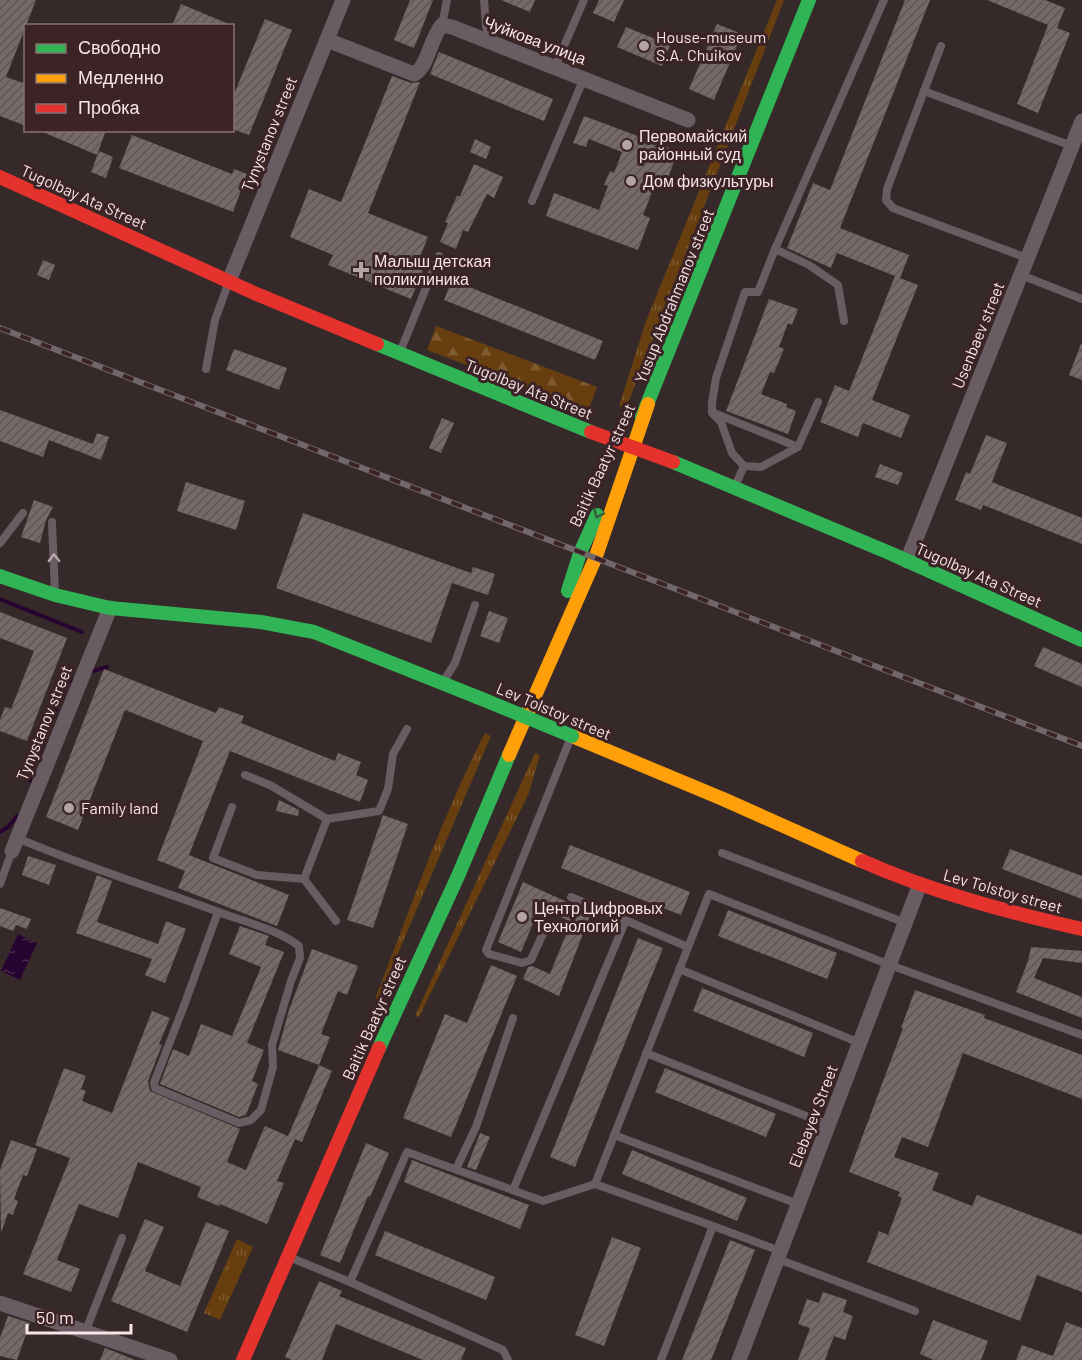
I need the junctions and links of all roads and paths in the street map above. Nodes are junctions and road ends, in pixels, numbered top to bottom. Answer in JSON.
{"nodes":[{"id":1,"x":343,"y":0,"type":"edge"},
{"id":2,"x":447,"y":0,"type":"edge"},
{"id":3,"x":484,"y":0,"type":"edge"},
{"id":4,"x":584,"y":0,"type":"edge"},
{"id":5,"x":809,"y":0,"type":"edge"},
{"id":6,"x":884,"y":0,"type":"edge"},
{"id":7,"x":442,"y":25,"type":"junction"},
{"id":8,"x":327,"y":40,"type":"junction"},
{"id":9,"x":490,"y":42,"type":"junction"},
{"id":10,"x":940,"y":46,"type":"dead end"},
{"id":11,"x":555,"y":67,"type":"junction"},
{"id":12,"x":584,"y":78,"type":"junction"},
{"id":13,"x":924,"y":91,"type":"junction"},
{"id":14,"x":688,"y":120,"type":"dead end"},
{"id":15,"x":1082,"y":121,"type":"edge"},
{"id":16,"x":1072,"y":146,"type":"junction"},
{"id":17,"x":0,"y":177,"type":"edge"},
{"id":18,"x":532,"y":201,"type":"dead end"},
{"id":19,"x":775,"y":249,"type":"junction"},
{"id":20,"x":439,"y":256,"type":"dead end"},
{"id":21,"x":1028,"y":258,"type":"junction"},
{"id":22,"x":1021,"y":275,"type":"junction"},
{"id":23,"x":229,"y":281,"type":"junction"},
{"id":24,"x":1082,"y":299,"type":"edge"},
{"id":25,"x":844,"y":321,"type":"dead end"},
{"id":26,"x":400,"y":354,"type":"junction"},
{"id":27,"x":206,"y":369,"type":"dead end"},
{"id":28,"x":818,"y":402,"type":"dead end"},
{"id":29,"x":648,"y":404,"type":"joint"},
{"id":30,"x":712,"y":412,"type":"junction"},
{"id":31,"x":798,"y":447,"type":"junction"},
{"id":32,"x":744,"y":466,"type":"junction"},
{"id":33,"x":734,"y":488,"type":"junction"},
{"id":34,"x":23,"y":513,"type":"dead end"},
{"id":35,"x":52,"y":522,"type":"dead end"},
{"id":36,"x":0,"y":543,"type":"edge"},
{"id":37,"x":907,"y":561,"type":"junction"},
{"id":38,"x":0,"y":576,"type":"edge"},
{"id":39,"x":55,"y":595,"type":"junction"},
{"id":40,"x":475,"y":605,"type":"dead end"},
{"id":41,"x":110,"y":608,"type":"junction"},
{"id":42,"x":1082,"y":640,"type":"edge"},
{"id":43,"x":442,"y":683,"type":"junction"},
{"id":44,"x":407,"y":729,"type":"dead end"},
{"id":45,"x":572,"y":736,"type":"junction"},
{"id":46,"x":245,"y":775,"type":"dead end"},
{"id":47,"x":232,"y":807,"type":"dead end"},
{"id":48,"x":327,"y":819,"type":"junction"},
{"id":49,"x":15,"y":844,"type":"junction"},
{"id":50,"x":722,"y":853,"type":"dead end"},
{"id":51,"x":304,"y":879,"type":"junction"},
{"id":52,"x":0,"y":884,"type":"edge"},
{"id":53,"x":920,"y":884,"type":"junction"},
{"id":54,"x":571,"y":897,"type":"dead end"},
{"id":55,"x":218,"y":912,"type":"junction"},
{"id":56,"x":336,"y":921,"type":"dead end"},
{"id":57,"x":625,"y":921,"type":"junction"},
{"id":58,"x":906,"y":923,"type":"junction"},
{"id":59,"x":546,"y":927,"type":"dead end"},
{"id":60,"x":1082,"y":929,"type":"edge"},
{"id":61,"x":688,"y":947,"type":"junction"},
{"id":62,"x":890,"y":965,"type":"junction"},
{"id":63,"x":680,"y":969,"type":"junction"},
{"id":64,"x":513,"y":1018,"type":"dead end"},
{"id":65,"x":1082,"y":1035,"type":"edge"},
{"id":66,"x":860,"y":1043,"type":"junction"},
{"id":67,"x":646,"y":1053,"type":"junction"},
{"id":68,"x":829,"y":1125,"type":"junction"},
{"id":69,"x":614,"y":1135,"type":"junction"},
{"id":70,"x":456,"y":1169,"type":"junction"},
{"id":71,"x":595,"y":1184,"type":"junction"},
{"id":72,"x":513,"y":1190,"type":"junction"},
{"id":73,"x":799,"y":1204,"type":"junction"},
{"id":74,"x":713,"y":1226,"type":"junction"},
{"id":75,"x":122,"y":1238,"type":"dead end"},
{"id":76,"x":775,"y":1253,"type":"junction"},
{"id":77,"x":288,"y":1256,"type":"junction"},
{"id":78,"x":350,"y":1282,"type":"junction"},
{"id":79,"x":0,"y":1303,"type":"edge"},
{"id":80,"x":915,"y":1311,"type":"dead end"},
{"id":81,"x":86,"y":1330,"type":"junction"},
{"id":82,"x":170,"y":1360,"type":"edge"},
{"id":83,"x":243,"y":1360,"type":"edge"},
{"id":84,"x":508,"y":1360,"type":"edge"},
{"id":85,"x":661,"y":1360,"type":"edge"},
{"id":86,"x":739,"y":1360,"type":"edge"}],
"edges":[{"from":1,"to":8,"type":"street","name":"Tynystanov street"},
{"from":2,"to":7,"type":"lane"},
{"from":3,"to":9,"type":"lane"},
{"from":4,"to":11,"type":"lane"},
{"from":5,"to":29,"type":"main road","name":"Yusup Abdrahmanov street"},
{"from":6,"to":19,"type":"lane"},
{"from":7,"to":8,"type":"street"},
{"from":7,"to":9,"type":"street","name":"Чуйкова улица"},
{"from":8,"to":23,"type":"street","name":"Tynystanov street"},
{"from":9,"to":11,"type":"street","name":"Чуйкова улица"},
{"from":10,"to":13,"type":"lane"},
{"from":11,"to":12,"type":"street","name":"Чуйкова улица"},
{"from":12,"to":14,"type":"street","name":"Чуйкова улица"},
{"from":12,"to":18,"type":"lane"},
{"from":13,"to":16,"type":"lane"},
{"from":13,"to":21,"type":"lane"},
{"from":15,"to":16,"type":"street","name":"Usenbaev street"},
{"from":16,"to":21,"type":"street","name":"Usenbaev street"},
{"from":17,"to":23,"type":"main road","name":"Tugolbay Ata Street"},
{"from":19,"to":25,"type":"lane"},
{"from":19,"to":30,"type":"lane"},
{"from":20,"to":26,"type":"lane"},
{"from":21,"to":22,"type":"street","name":"Usenbaev street"},
{"from":22,"to":24,"type":"lane"},
{"from":22,"to":37,"type":"street","name":"Usenbaev street"},
{"from":23,"to":26,"type":"main road","name":"Tugolbay Ata Street"},
{"from":23,"to":27,"type":"lane"},
{"from":26,"to":33,"type":"main road","name":"Tugolbay Ata Street","bridge":true},
{"from":28,"to":31,"type":"lane"},
{"from":29,"to":77,"type":"main road","name":"Baitik Baatyr street"},
{"from":30,"to":31,"type":"lane"},
{"from":30,"to":32,"type":"lane"},
{"from":31,"to":32,"type":"lane"},
{"from":32,"to":33,"type":"lane"},
{"from":33,"to":37,"type":"main road","name":"Tugolbay Ata Street"},
{"from":34,"to":36,"type":"lane"},
{"from":39,"to":35,"type":"lane","one_way":true},
{"from":37,"to":42,"type":"main road","name":"Tugolbay Ata Street"},
{"from":38,"to":39,"type":"main road","name":"Lev Tolstoy street"},
{"from":39,"to":41,"type":"main road","name":"Lev Tolstoy street"},
{"from":40,"to":43,"type":"lane"},
{"from":41,"to":43,"type":"main road","name":"Lev Tolstoy street"},
{"from":41,"to":49,"type":"street","name":"Tynystanov street"},
{"from":43,"to":45,"type":"main road","name":"Lev Tolstoy street","bridge":true},
{"from":44,"to":48,"type":"lane"},
{"from":45,"to":53,"type":"main road","name":"Lev Tolstoy street"},
{"from":45,"to":59,"type":"lane"},
{"from":46,"to":48,"type":"lane"},
{"from":47,"to":51,"type":"lane"},
{"from":48,"to":51,"type":"lane"},
{"from":49,"to":52,"type":"lane"},
{"from":49,"to":55,"type":"lane"},
{"from":50,"to":58,"type":"lane"},
{"from":51,"to":56,"type":"lane"},
{"from":53,"to":58,"type":"street","name":"Elebayev Street"},
{"from":53,"to":60,"type":"main road","name":"Lev Tolstoy street"},
{"from":54,"to":57,"type":"lane"},
{"from":55,"to":55,"type":"lane"},
{"from":57,"to":61,"type":"lane"},
{"from":57,"to":72,"type":"lane"},
{"from":58,"to":62,"type":"street","name":"Elebayev Street"},
{"from":61,"to":62,"type":"lane"},
{"from":61,"to":63,"type":"lane"},
{"from":62,"to":65,"type":"lane"},
{"from":62,"to":66,"type":"street","name":"Elebayev Street"},
{"from":63,"to":66,"type":"lane"},
{"from":63,"to":67,"type":"lane"},
{"from":64,"to":70,"type":"lane"},
{"from":66,"to":68,"type":"street","name":"Elebayev Street"},
{"from":67,"to":68,"type":"lane"},
{"from":67,"to":69,"type":"lane"},
{"from":68,"to":73,"type":"street","name":"Elebayev Street"},
{"from":69,"to":71,"type":"lane"},
{"from":69,"to":73,"type":"lane"},
{"from":70,"to":72,"type":"lane"},
{"from":70,"to":78,"type":"lane"},
{"from":71,"to":72,"type":"lane"},
{"from":71,"to":74,"type":"lane"},
{"from":73,"to":76,"type":"street","name":"Elebayev Street"},
{"from":74,"to":76,"type":"lane"},
{"from":74,"to":85,"type":"lane"},
{"from":75,"to":81,"type":"lane"},
{"from":76,"to":80,"type":"lane"},
{"from":76,"to":86,"type":"street","name":"Elebayev Street"},
{"from":77,"to":78,"type":"lane"},
{"from":77,"to":83,"type":"main road","name":"Baitik Baatyr street"},
{"from":78,"to":84,"type":"lane"},
{"from":79,"to":81,"type":"street"},
{"from":81,"to":82,"type":"street"}]}
